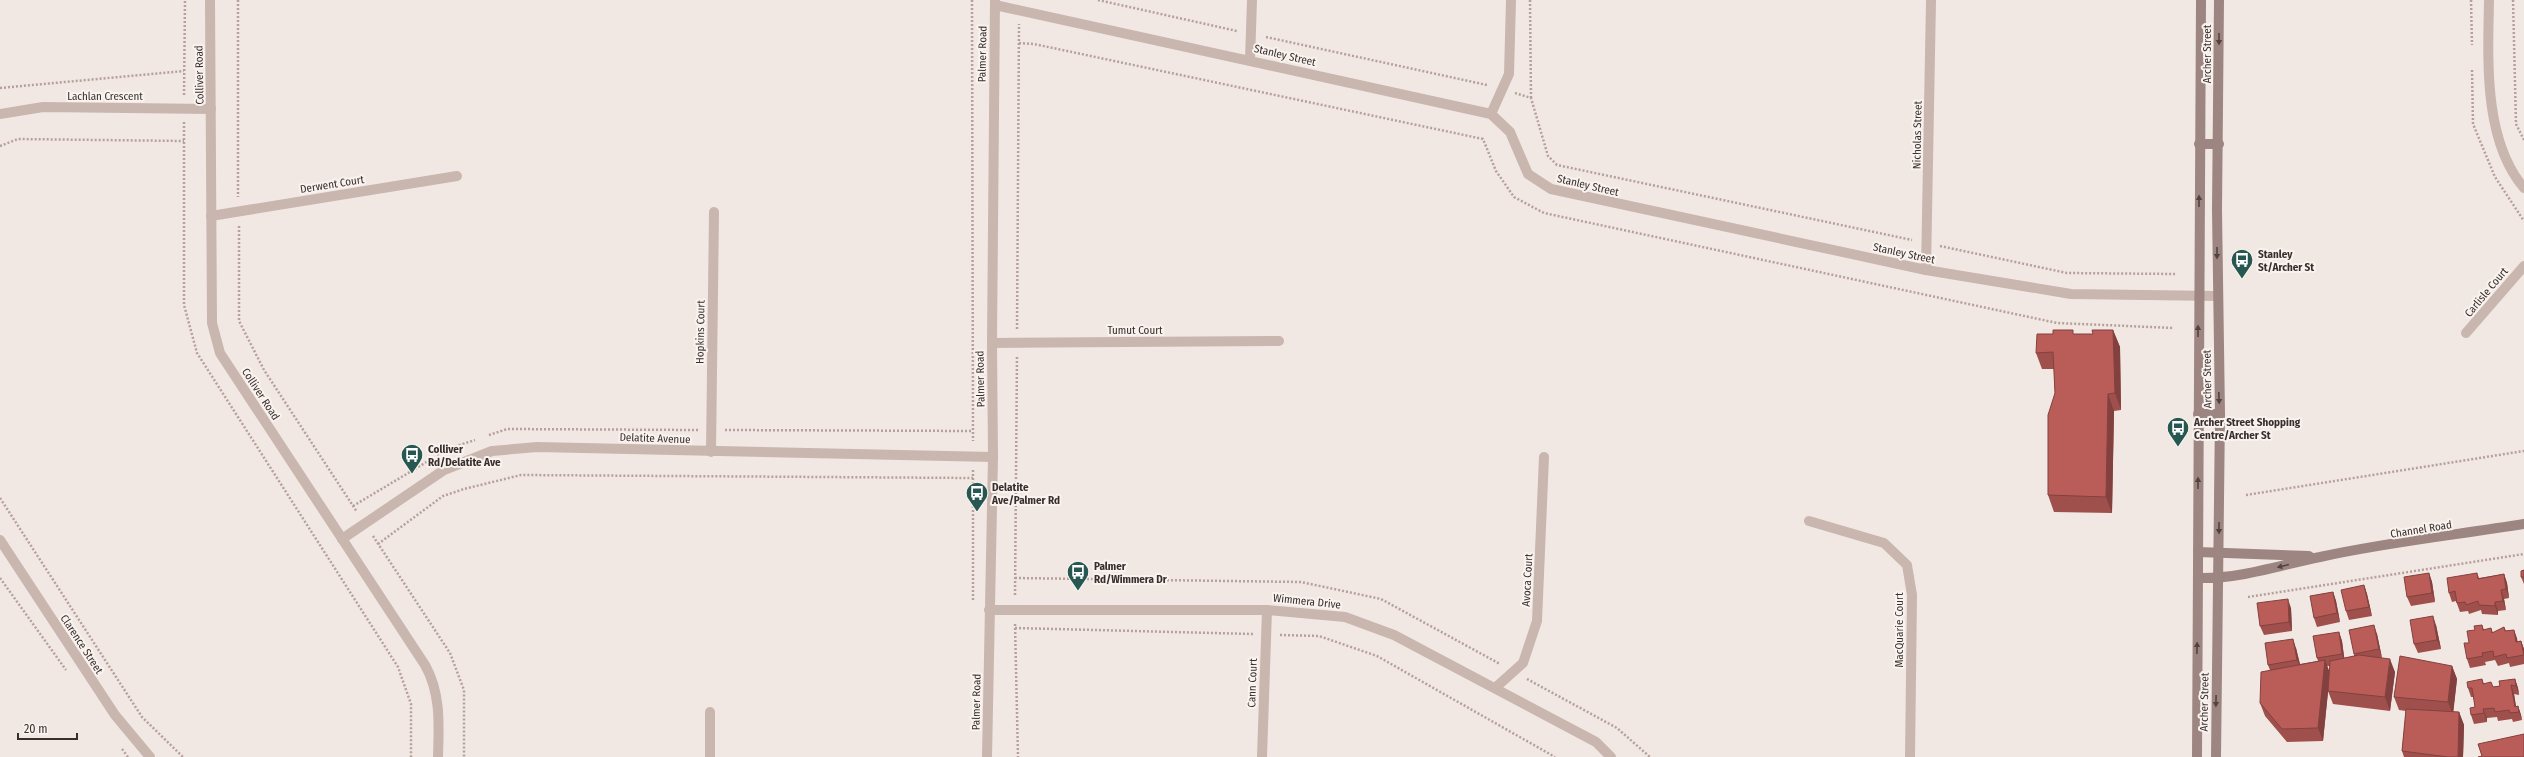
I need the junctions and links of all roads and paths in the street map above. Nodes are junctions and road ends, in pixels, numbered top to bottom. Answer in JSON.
{"nodes":[{"id":1,"x":210,"y":0,"type":"edge"},
{"id":2,"x":238,"y":0,"type":"edge"},
{"id":3,"x":972,"y":0,"type":"edge"},
{"id":4,"x":1098,"y":0,"type":"edge"},
{"id":5,"x":1252,"y":0,"type":"edge"},
{"id":6,"x":1512,"y":0,"type":"edge"},
{"id":7,"x":1530,"y":0,"type":"edge"},
{"id":8,"x":1930,"y":0,"type":"edge"},
{"id":9,"x":2201,"y":0,"type":"edge"},
{"id":10,"x":2219,"y":0,"type":"edge"},
{"id":11,"x":2488,"y":0,"type":"edge"},
{"id":12,"x":2513,"y":0,"type":"edge"},
{"id":13,"x":995,"y":2,"type":"edge"},
{"id":14,"x":1019,"y":10,"type":"junction"},
{"id":15,"x":1251,"y":34,"type":"junction"},
{"id":16,"x":1250,"y":60,"type":"junction"},
{"id":17,"x":184,"y":70,"type":"dead end"},
{"id":18,"x":0,"y":88,"type":"edge"},
{"id":19,"x":1503,"y":90,"type":"junction"},
{"id":20,"x":1531,"y":98,"type":"junction"},
{"id":21,"x":211,"y":109,"type":"junction"},
{"id":22,"x":0,"y":114,"type":"edge"},
{"id":23,"x":1491,"y":114,"type":"junction"},
{"id":24,"x":2524,"y":140,"type":"edge"},
{"id":25,"x":184,"y":141,"type":"dead end"},
{"id":26,"x":2199,"y":144,"type":"junction"},
{"id":27,"x":2219,"y":144,"type":"junction"},
{"id":28,"x":0,"y":146,"type":"edge"},
{"id":29,"x":457,"y":176,"type":"dead end"},
{"id":30,"x":2524,"y":188,"type":"edge"},
{"id":31,"x":238,"y":212,"type":"junction"},
{"id":32,"x":714,"y":212,"type":"dead end"},
{"id":33,"x":211,"y":216,"type":"junction"},
{"id":34,"x":1927,"y":243,"type":"junction"},
{"id":35,"x":2524,"y":266,"type":"edge"},
{"id":36,"x":1926,"y":270,"type":"junction"},
{"id":37,"x":2175,"y":274,"type":"dead end"},
{"id":38,"x":2218,"y":296,"type":"junction"},
{"id":39,"x":2198,"y":297,"type":"junction"},
{"id":40,"x":2466,"y":333,"type":"dead end"},
{"id":41,"x":1279,"y":341,"type":"dead end"},
{"id":42,"x":992,"y":343,"type":"junction"},
{"id":43,"x":1017,"y":343,"type":"junction"},
{"id":44,"x":2198,"y":414,"type":"junction"},
{"id":45,"x":2220,"y":414,"type":"junction"},
{"id":46,"x":2524,"y":451,"type":"edge"},
{"id":47,"x":711,"y":452,"type":"junction"},
{"id":48,"x":973,"y":457,"type":"junction"},
{"id":49,"x":993,"y":457,"type":"junction"},
{"id":50,"x":1544,"y":457,"type":"dead end"},
{"id":51,"x":973,"y":478,"type":"junction"},
{"id":52,"x":2246,"y":495,"type":"dead end"},
{"id":53,"x":0,"y":498,"type":"edge"},
{"id":54,"x":1809,"y":522,"type":"dead end"},
{"id":55,"x":365,"y":524,"type":"junction"},
{"id":56,"x":2524,"y":524,"type":"edge"},
{"id":57,"x":342,"y":539,"type":"junction"},
{"id":58,"x":0,"y":540,"type":"edge"},
{"id":59,"x":378,"y":544,"type":"junction"},
{"id":60,"x":2198,"y":552,"type":"junction"},
{"id":61,"x":2219,"y":552,"type":"junction"},
{"id":62,"x":2524,"y":554,"type":"edge"},
{"id":63,"x":2321,"y":556,"type":"junction"},
{"id":64,"x":0,"y":578,"type":"edge"},
{"id":65,"x":2198,"y":578,"type":"junction"},
{"id":66,"x":2219,"y":578,"type":"junction"},
{"id":67,"x":2248,"y":598,"type":"dead end"},
{"id":68,"x":974,"y":605,"type":"dead end"},
{"id":69,"x":989,"y":610,"type":"junction"},
{"id":70,"x":1015,"y":610,"type":"junction"},
{"id":71,"x":1267,"y":610,"type":"junction"},
{"id":72,"x":1015,"y":628,"type":"junction"},
{"id":73,"x":1266,"y":635,"type":"junction"},
{"id":74,"x":68,"y":674,"type":"dead end"},
{"id":75,"x":1495,"y":688,"type":"junction"},
{"id":76,"x":710,"y":712,"type":"dead end"},
{"id":77,"x":118,"y":744,"type":"dead end"},
{"id":78,"x":128,"y":757,"type":"edge"},
{"id":79,"x":150,"y":757,"type":"edge"},
{"id":80,"x":183,"y":757,"type":"edge"},
{"id":81,"x":438,"y":757,"type":"edge"},
{"id":82,"x":464,"y":757,"type":"edge"},
{"id":83,"x":710,"y":757,"type":"edge"},
{"id":84,"x":987,"y":757,"type":"edge"},
{"id":85,"x":1018,"y":757,"type":"edge"},
{"id":86,"x":1262,"y":757,"type":"edge"},
{"id":87,"x":1555,"y":757,"type":"edge"},
{"id":88,"x":1611,"y":757,"type":"edge"},
{"id":89,"x":1910,"y":757,"type":"edge"},
{"id":90,"x":2197,"y":757,"type":"edge"},
{"id":91,"x":2216,"y":757,"type":"edge"}],
"edges":[{"from":1,"to":21,"type":"street","name":"Colliver Road"},
{"from":2,"to":31,"type":"path"},
{"from":3,"to":48,"type":"path"},
{"from":4,"to":15,"type":"path"},
{"from":5,"to":15,"type":"street"},
{"from":6,"to":19,"type":"street"},
{"from":7,"to":20,"type":"path"},
{"from":8,"to":34,"type":"street","name":"Nicholas Street"},
{"from":9,"to":26,"type":"main road","name":"Archer Street"},
{"from":10,"to":27,"type":"main road","name":"Archer Street","one_way":true},
{"from":11,"to":30,"type":"street"},
{"from":12,"to":24,"type":"path"},
{"from":13,"to":14,"type":"street","name":"Stanley Street"},
{"from":13,"to":42,"type":"street","name":"Palmer Road"},
{"from":14,"to":16,"type":"street","name":"Stanley Street"},
{"from":14,"to":43,"type":"path"},
{"from":15,"to":16,"type":"street"},
{"from":15,"to":19,"type":"path"},
{"from":16,"to":23,"type":"street","name":"Stanley Street"},
{"from":17,"to":18,"type":"path"},
{"from":19,"to":20,"type":"path"},
{"from":19,"to":23,"type":"street"},
{"from":20,"to":34,"type":"path"},
{"from":21,"to":22,"type":"street","name":"Lachlan Crescent"},
{"from":21,"to":33,"type":"street","name":"Colliver Road"},
{"from":23,"to":36,"type":"street","name":"Stanley Street"},
{"from":25,"to":28,"type":"path"},
{"from":26,"to":27,"type":"main road"},
{"from":39,"to":26,"type":"main road","name":"Archer Street","one_way":true},
{"from":27,"to":38,"type":"main road","name":"Archer Street","one_way":true},
{"from":29,"to":31,"type":"street","name":"Derwent Court"},
{"from":31,"to":33,"type":"street","name":"Derwent Court"},
{"from":31,"to":55,"type":"path"},
{"from":32,"to":47,"type":"street","name":"Hopkins Court"},
{"from":33,"to":57,"type":"street","name":"Colliver Road"},
{"from":34,"to":36,"type":"street","name":"Nicholas Street"},
{"from":34,"to":37,"type":"path"},
{"from":35,"to":40,"type":"street","name":"Carlisle Court"},
{"from":36,"to":39,"type":"street","name":"Stanley Street"},
{"from":38,"to":39,"type":"street","name":"Stanley Street"},
{"from":38,"to":45,"type":"main road","name":"Archer Street","one_way":true},
{"from":44,"to":39,"type":"main road","name":"Archer Street","one_way":true},
{"from":41,"to":43,"type":"street","name":"Tumut Court"},
{"from":42,"to":43,"type":"street","name":"Tumut Court"},
{"from":42,"to":49,"type":"street","name":"Palmer Road"},
{"from":43,"to":70,"type":"path"},
{"from":44,"to":45,"type":"main road"},
{"from":60,"to":44,"type":"main road","name":"Archer Street","one_way":true},
{"from":45,"to":61,"type":"main road","name":"Archer Street","one_way":true},
{"from":46,"to":52,"type":"path"},
{"from":47,"to":48,"type":"street","name":"Delatite Avenue"},
{"from":47,"to":55,"type":"street","name":"Delatite Avenue"},
{"from":48,"to":49,"type":"street","name":"Delatite Avenue"},
{"from":48,"to":51,"type":"path"},
{"from":49,"to":69,"type":"street","name":"Palmer Road"},
{"from":50,"to":75,"type":"street","name":"Avoca Court"},
{"from":51,"to":59,"type":"path"},
{"from":51,"to":68,"type":"path"},
{"from":53,"to":80,"type":"path"},
{"from":54,"to":89,"type":"street","name":"MacQuarie Court"},
{"from":55,"to":57,"type":"street","name":"Delatite Avenue"},
{"from":55,"to":59,"type":"path"},
{"from":56,"to":63,"type":"main road","name":"Channel Road"},
{"from":57,"to":81,"type":"street","name":"Colliver Road"},
{"from":58,"to":79,"type":"street","name":"Clarence Street"},
{"from":59,"to":82,"type":"path"},
{"from":60,"to":61,"type":"main road","name":"Channel Road"},
{"from":60,"to":65,"type":"main road","name":"Archer Street"},
{"from":61,"to":63,"type":"main road","name":"Channel Road"},
{"from":61,"to":66,"type":"main road","name":"Archer Street"},
{"from":62,"to":67,"type":"path"},
{"from":63,"to":66,"type":"main road","name":"Channel Road","one_way":true},
{"from":64,"to":74,"type":"path"},
{"from":65,"to":66,"type":"main road","name":"Channel Road"},
{"from":90,"to":65,"type":"main road","name":"Archer Street","one_way":true},
{"from":66,"to":91,"type":"main road","name":"Archer Street","one_way":true},
{"from":69,"to":70,"type":"street","name":"Wimmera Drive"},
{"from":69,"to":84,"type":"street","name":"Palmer Road"},
{"from":70,"to":71,"type":"street","name":"Wimmera Drive"},
{"from":70,"to":72,"type":"path"},
{"from":71,"to":73,"type":"street","name":"Cann Court"},
{"from":71,"to":75,"type":"street","name":"Wimmera Drive"},
{"from":72,"to":73,"type":"path"},
{"from":72,"to":85,"type":"path"},
{"from":73,"to":86,"type":"street","name":"Cann Court"},
{"from":73,"to":87,"type":"path"},
{"from":75,"to":88,"type":"street","name":"Wimmera Drive"},
{"from":76,"to":83,"type":"street"},
{"from":77,"to":78,"type":"path"}]}
